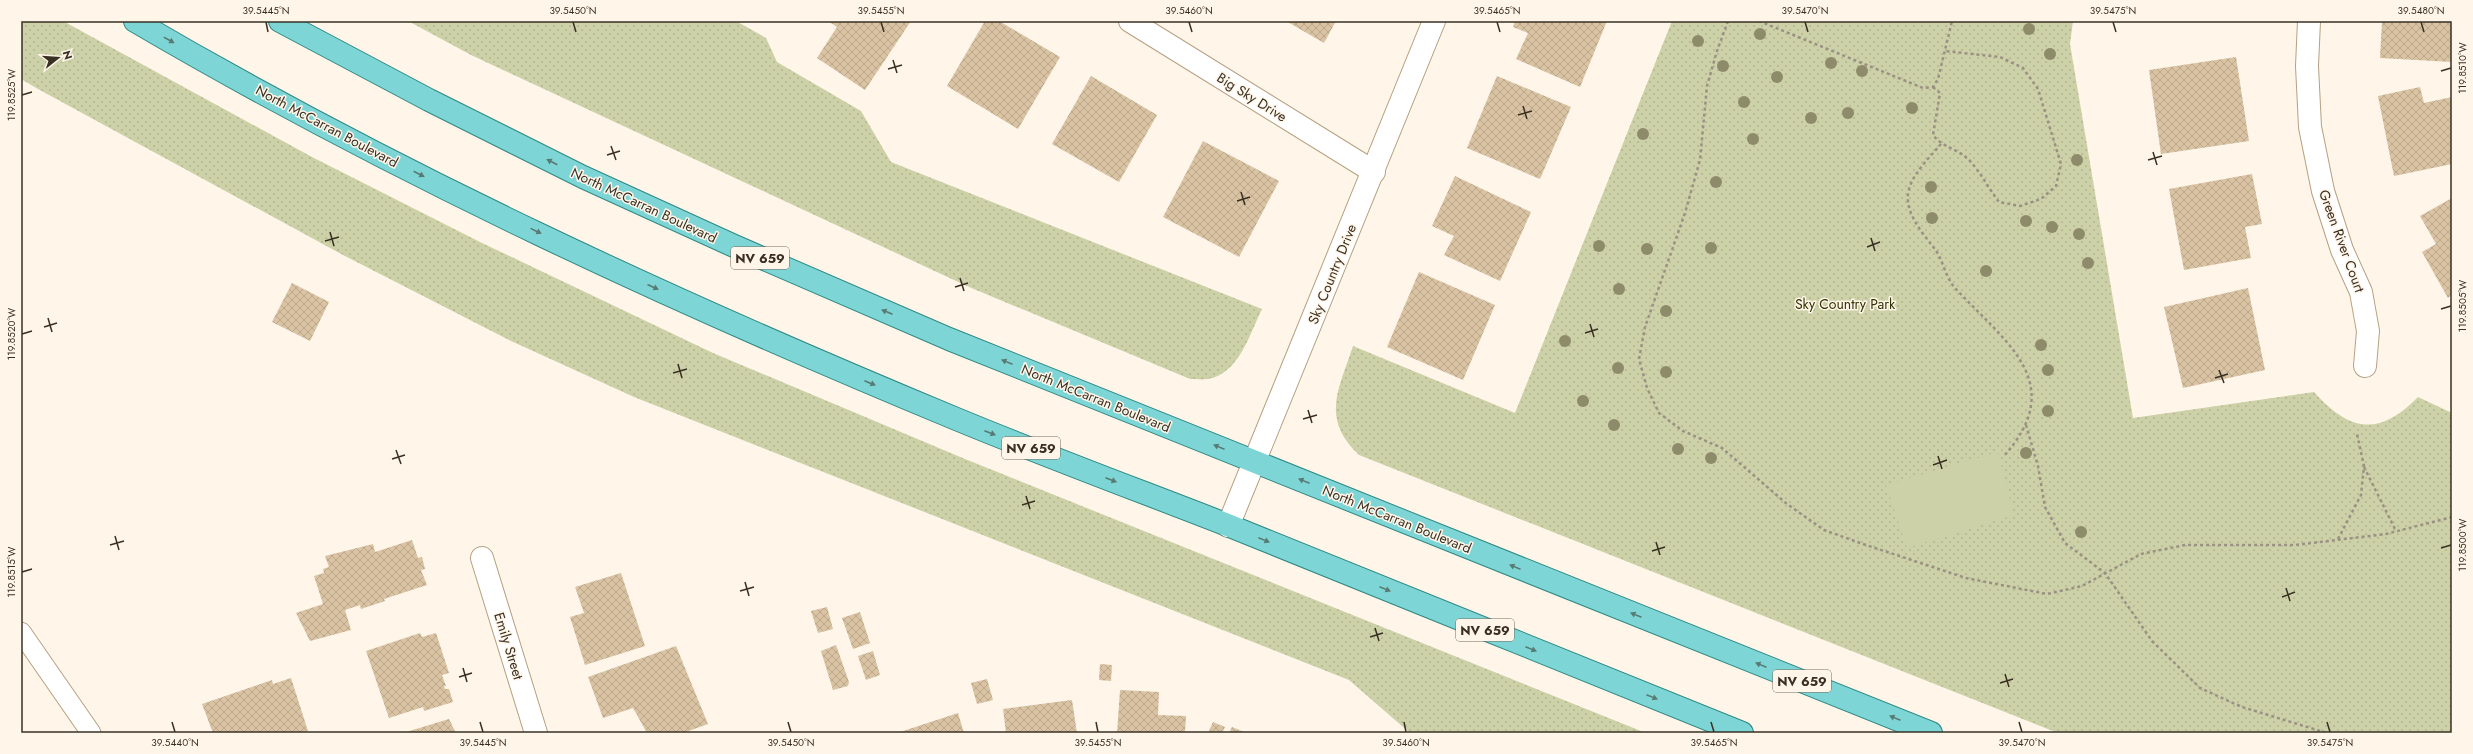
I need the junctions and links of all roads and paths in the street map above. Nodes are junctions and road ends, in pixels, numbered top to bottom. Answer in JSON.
{"nodes":[{"id":1,"x":135,"y":21,"type":"edge"},
{"id":2,"x":280,"y":21,"type":"edge"},
{"id":3,"x":1130,"y":21,"type":"edge"},
{"id":4,"x":1434,"y":21,"type":"edge"},
{"id":5,"x":1728,"y":21,"type":"edge"},
{"id":6,"x":1760,"y":21,"type":"edge"},
{"id":7,"x":1952,"y":21,"type":"edge"},
{"id":8,"x":2309,"y":21,"type":"edge"},
{"id":9,"x":1945,"y":51,"type":"junction"},
{"id":10,"x":1933,"y":87,"type":"junction"},
{"id":11,"x":1941,"y":144,"type":"junction"},
{"id":12,"x":1374,"y":172,"type":"junction"},
{"id":13,"x":2365,"y":366,"type":"dead end"},
{"id":14,"x":2026,"y":425,"type":"junction"},
{"id":15,"x":2357,"y":434,"type":"dead end"},
{"id":16,"x":2003,"y":457,"type":"dead end"},
{"id":17,"x":1255,"y":461,"type":"junction"},
{"id":18,"x":2364,"y":466,"type":"junction"},
{"id":19,"x":2452,"y":517,"type":"edge"},
{"id":20,"x":1228,"y":526,"type":"junction"},
{"id":21,"x":2396,"y":531,"type":"junction"},
{"id":22,"x":2338,"y":540,"type":"junction"},
{"id":23,"x":482,"y":558,"type":"dead end"},
{"id":24,"x":2105,"y":573,"type":"junction"},
{"id":25,"x":21,"y":632,"type":"edge"},
{"id":26,"x":91,"y":733,"type":"edge"},
{"id":27,"x":536,"y":733,"type":"edge"},
{"id":28,"x":1742,"y":733,"type":"edge"},
{"id":29,"x":1931,"y":733,"type":"edge"},
{"id":30,"x":2327,"y":733,"type":"edge"}],
"edges":[{"from":1,"to":20,"type":"main road","name":"North McCarran Boulevard","number":"NV 659","one_way":true},
{"from":17,"to":2,"type":"main road","name":"North McCarran Boulevard","number":"NV 659","one_way":true},
{"from":3,"to":12,"type":"street","name":"Big Sky Drive"},
{"from":4,"to":12,"type":"street","name":"Sky Country Drive"},
{"from":5,"to":24,"type":"path"},
{"from":6,"to":10,"type":"path"},
{"from":7,"to":9,"type":"path"},
{"from":8,"to":13,"type":"street","name":"Green River Court"},
{"from":9,"to":10,"type":"path"},
{"from":9,"to":11,"type":"path"},
{"from":10,"to":11,"type":"path"},
{"from":11,"to":14,"type":"path"},
{"from":12,"to":17,"type":"street","name":"Sky Country Drive"},
{"from":14,"to":16,"type":"path"},
{"from":14,"to":24,"type":"path"},
{"from":15,"to":18,"type":"path"},
{"from":17,"to":20,"type":"street","name":"Sky Country Drive"},
{"from":29,"to":17,"type":"main road","name":"North McCarran Boulevard","number":"NV 659","one_way":true},
{"from":18,"to":21,"type":"path"},
{"from":18,"to":22,"type":"path"},
{"from":19,"to":21,"type":"path"},
{"from":20,"to":28,"type":"main road","name":"North McCarran Boulevard","number":"NV 659","one_way":true},
{"from":21,"to":22,"type":"path"},
{"from":22,"to":24,"type":"path"},
{"from":23,"to":27,"type":"street","name":"Emily Street"},
{"from":24,"to":30,"type":"path"},
{"from":25,"to":26,"type":"lane"}]}
